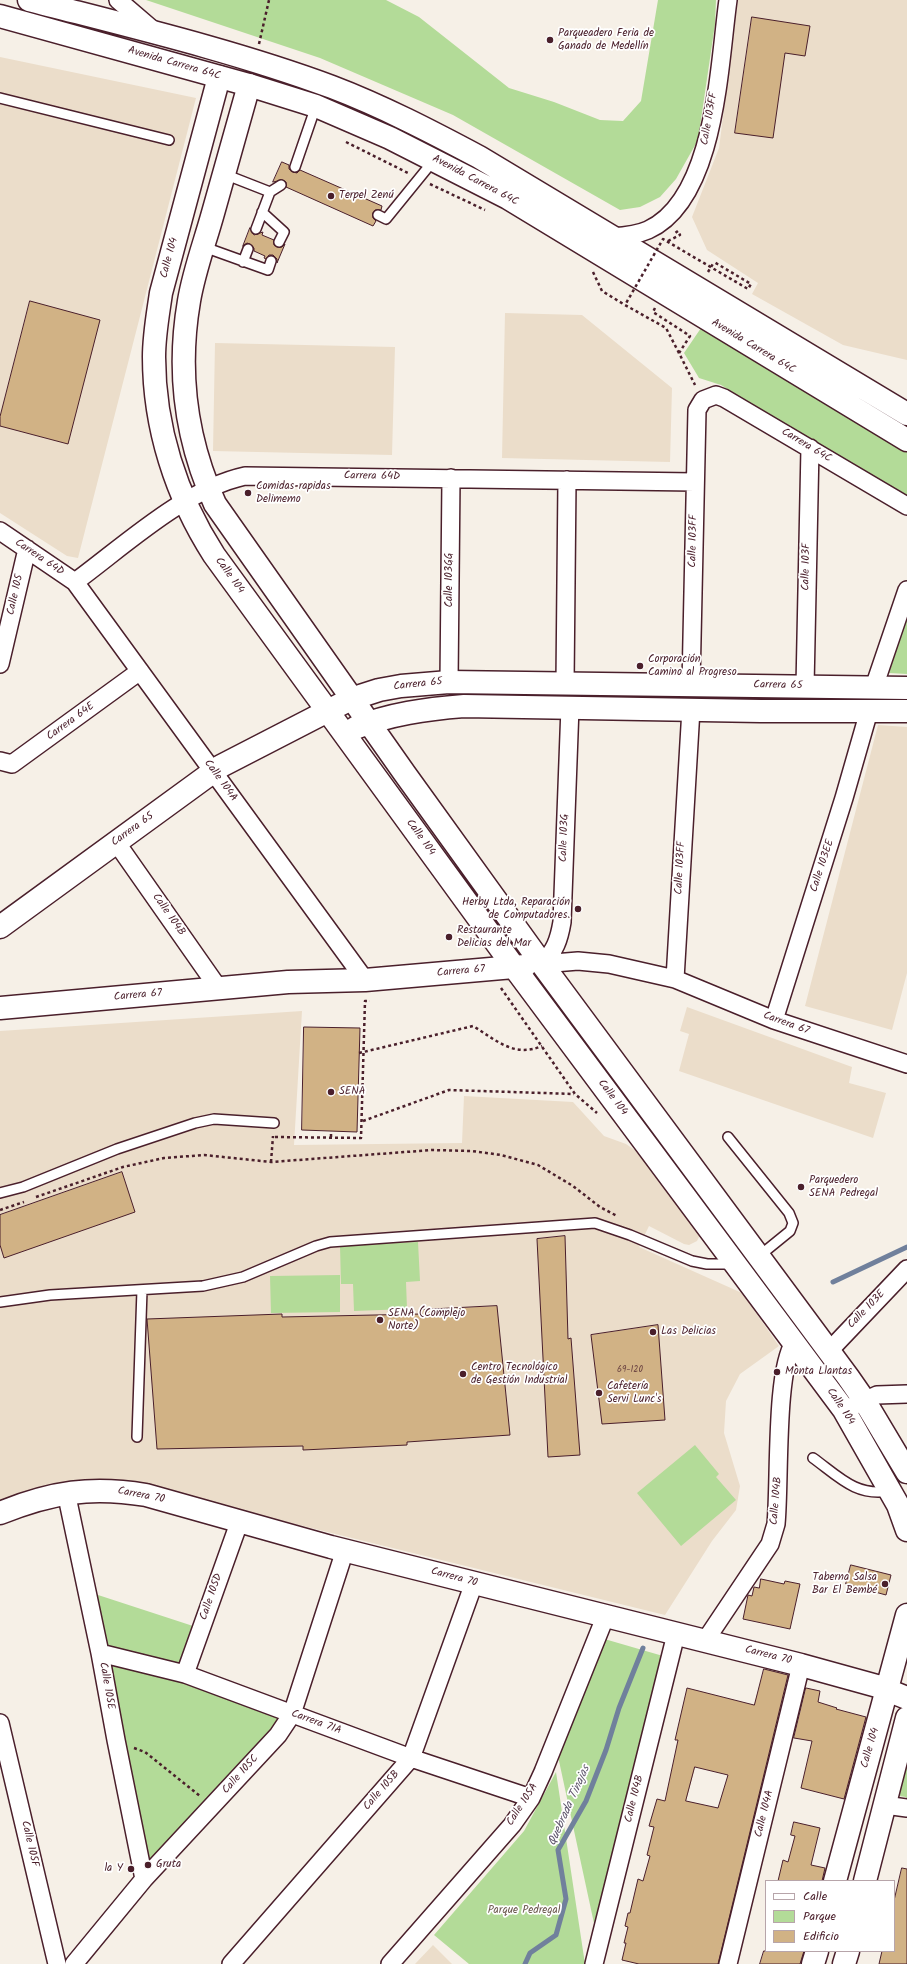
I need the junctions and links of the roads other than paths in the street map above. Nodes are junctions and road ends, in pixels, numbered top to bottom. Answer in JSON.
{"nodes":[{"id":1,"x":28,"y":0,"type":"edge"},
{"id":2,"x":118,"y":0,"type":"edge"},
{"id":3,"x":728,"y":0,"type":"edge"},
{"id":4,"x":0,"y":16,"type":"edge"},
{"id":5,"x":159,"y":35,"type":"junction"},
{"id":6,"x":219,"y":77,"type":"junction"},
{"id":7,"x":249,"y":85,"type":"junction"},
{"id":8,"x":0,"y":98,"type":"edge"},
{"id":9,"x":316,"y":106,"type":"junction"},
{"id":10,"x":169,"y":140,"type":"dead end"},
{"id":11,"x":435,"y":160,"type":"junction"},
{"id":12,"x":295,"y":167,"type":"dead end"},
{"id":13,"x":224,"y":174,"type":"junction"},
{"id":14,"x":280,"y":185,"type":"dead end"},
{"id":15,"x":270,"y":192,"type":"junction"},
{"id":16,"x":262,"y":212,"type":"junction"},
{"id":17,"x":378,"y":215,"type":"dead end"},
{"id":18,"x":256,"y":229,"type":"dead end"},
{"id":19,"x":612,"y":237,"type":"junction"},
{"id":20,"x":279,"y":242,"type":"dead end"},
{"id":21,"x":204,"y":247,"type":"junction"},
{"id":22,"x":248,"y":249,"type":"dead end"},
{"id":23,"x":271,"y":261,"type":"dead end"},
{"id":24,"x":243,"y":262,"type":"junction"},
{"id":25,"x":703,"y":400,"type":"joint"},
{"id":26,"x":907,"y":414,"type":"edge"},
{"id":27,"x":907,"y":440,"type":"edge"},
{"id":28,"x":810,"y":448,"type":"junction"},
{"id":29,"x":450,"y":478,"type":"junction"},
{"id":30,"x":568,"y":480,"type":"junction"},
{"id":31,"x":695,"y":482,"type":"junction"},
{"id":32,"x":208,"y":488,"type":"junction"},
{"id":33,"x":184,"y":502,"type":"junction"},
{"id":34,"x":907,"y":506,"type":"edge"},
{"id":35,"x":0,"y":531,"type":"edge"},
{"id":36,"x":27,"y":549,"type":"junction"},
{"id":37,"x":75,"y":582,"type":"junction"},
{"id":38,"x":907,"y":590,"type":"edge"},
{"id":39,"x":0,"y":664,"type":"edge"},
{"id":40,"x":140,"y":671,"type":"junction"},
{"id":41,"x":449,"y":682,"type":"junction"},
{"id":42,"x":565,"y":682,"type":"junction"},
{"id":43,"x":691,"y":684,"type":"junction"},
{"id":44,"x":805,"y":686,"type":"junction"},
{"id":45,"x":874,"y":688,"type":"junction"},
{"id":46,"x":907,"y":688,"type":"edge"},
{"id":47,"x":351,"y":698,"type":"junction"},
{"id":48,"x":570,"y":707,"type":"junction"},
{"id":49,"x":691,"y":709,"type":"junction"},
{"id":50,"x":327,"y":710,"type":"junction"},
{"id":51,"x":869,"y":711,"type":"junction"},
{"id":52,"x":907,"y":711,"type":"edge"},
{"id":53,"x":368,"y":723,"type":"junction"},
{"id":54,"x":343,"y":732,"type":"junction"},
{"id":55,"x":0,"y":761,"type":"edge"},
{"id":56,"x":212,"y":771,"type":"junction"},
{"id":57,"x":116,"y":842,"type":"junction"},
{"id":58,"x":0,"y":927,"type":"edge"},
{"id":59,"x":542,"y":964,"type":"junction"},
{"id":60,"x":514,"y":967,"type":"junction"},
{"id":61,"x":675,"y":979,"type":"junction"},
{"id":62,"x":365,"y":980,"type":"junction"},
{"id":63,"x":219,"y":988,"type":"junction"},
{"id":64,"x":0,"y":1008,"type":"edge"},
{"id":65,"x":774,"y":1020,"type":"junction"},
{"id":66,"x":907,"y":1064,"type":"edge"},
{"id":67,"x":274,"y":1123,"type":"road end"},
{"id":68,"x":728,"y":1136,"type":"dead end"},
{"id":69,"x":0,"y":1193,"type":"edge"},
{"id":70,"x":758,"y":1257,"type":"junction"},
{"id":71,"x":735,"y":1264,"type":"junction"},
{"id":72,"x":907,"y":1269,"type":"edge"},
{"id":73,"x":142,"y":1290,"type":"junction"},
{"id":74,"x":0,"y":1302,"type":"edge"},
{"id":75,"x":794,"y":1343,"type":"junction"},
{"id":76,"x":828,"y":1352,"type":"junction"},
{"id":77,"x":907,"y":1394,"type":"edge"},
{"id":78,"x":864,"y":1400,"type":"junction"},
{"id":79,"x":844,"y":1410,"type":"junction"},
{"id":80,"x":137,"y":1437,"type":"dead end"},
{"id":81,"x":813,"y":1458,"type":"dead end"},
{"id":82,"x":907,"y":1472,"type":"edge"},
{"id":83,"x":890,"y":1491,"type":"junction"},
{"id":84,"x":66,"y":1492,"type":"junction"},
{"id":85,"x":0,"y":1513,"type":"edge"},
{"id":86,"x":240,"y":1520,"type":"junction"},
{"id":87,"x":907,"y":1530,"type":"edge"},
{"id":88,"x":345,"y":1550,"type":"junction"},
{"id":89,"x":474,"y":1583,"type":"junction"},
{"id":90,"x":606,"y":1615,"type":"junction"},
{"id":91,"x":907,"y":1615,"type":"edge"},
{"id":92,"x":676,"y":1634,"type":"junction"},
{"id":93,"x":705,"y":1641,"type":"junction"},
{"id":94,"x":100,"y":1653,"type":"junction"},
{"id":95,"x":802,"y":1665,"type":"junction"},
{"id":96,"x":185,"y":1674,"type":"junction"},
{"id":97,"x":886,"y":1690,"type":"junction"},
{"id":98,"x":907,"y":1698,"type":"edge"},
{"id":99,"x":292,"y":1714,"type":"junction"},
{"id":100,"x":907,"y":1718,"type":"edge"},
{"id":101,"x":0,"y":1723,"type":"edge"},
{"id":102,"x":411,"y":1758,"type":"junction"},
{"id":103,"x":531,"y":1798,"type":"junction"},
{"id":104,"x":885,"y":1805,"type":"junction"},
{"id":105,"x":907,"y":1808,"type":"edge"},
{"id":106,"x":144,"y":1880,"type":"junction"},
{"id":107,"x":835,"y":1880,"type":"edge"},
{"id":108,"x":865,"y":1880,"type":"edge"},
{"id":109,"x":817,"y":1952,"type":"edge"},
{"id":110,"x":848,"y":1952,"type":"edge"},
{"id":111,"x":57,"y":1964,"type":"edge"},
{"id":112,"x":74,"y":1964,"type":"edge"},
{"id":113,"x":231,"y":1964,"type":"edge"},
{"id":114,"x":390,"y":1964,"type":"edge"},
{"id":115,"x":594,"y":1964,"type":"edge"},
{"id":116,"x":728,"y":1964,"type":"edge"},
{"id":117,"x":813,"y":1964,"type":"edge"},
{"id":118,"x":844,"y":1964,"type":"edge"}],
"edges":[{"from":1,"to":5,"type":"main road","name":"Avenida Carrera 64C"},
{"from":2,"to":5,"type":"street"},
{"from":3,"to":19,"type":"street","name":"Calle 103FF"},
{"from":4,"to":6,"type":"main road","name":"Avenida Carrera 64C"},
{"from":5,"to":19,"type":"main road","name":"Avenida Carrera 64C"},
{"from":6,"to":7,"type":"main road","name":"Avenida Carrera 64C"},
{"from":6,"to":33,"type":"main road","name":"Calle 104"},
{"from":7,"to":9,"type":"main road","name":"Avenida Carrera 64C"},
{"from":7,"to":13,"type":"main road","name":"Calle 104"},
{"from":8,"to":10,"type":"lane"},
{"from":9,"to":11,"type":"main road","name":"Avenida Carrera 64C"},
{"from":9,"to":12,"type":"lane"},
{"from":11,"to":17,"type":"lane"},
{"from":11,"to":27,"type":"main road","name":"Avenida Carrera 64C"},
{"from":13,"to":15,"type":"lane"},
{"from":13,"to":21,"type":"main road","name":"Calle 104"},
{"from":14,"to":15,"type":"lane"},
{"from":15,"to":16,"type":"lane"},
{"from":16,"to":18,"type":"lane"},
{"from":16,"to":20,"type":"lane"},
{"from":19,"to":26,"type":"main road","name":"Avenida Carrera 64C"},
{"from":21,"to":24,"type":"lane"},
{"from":21,"to":32,"type":"main road","name":"Calle 104"},
{"from":22,"to":24,"type":"lane"},
{"from":23,"to":24,"type":"lane"},
{"from":25,"to":28,"type":"street","name":"Carrera 64C"},
{"from":25,"to":31,"type":"street","name":"Calle 103FF"},
{"from":28,"to":34,"type":"street","name":"Carrera 64C"},
{"from":28,"to":44,"type":"street","name":"Calle 103F"},
{"from":29,"to":30,"type":"street","name":"Carrera 64D"},
{"from":29,"to":32,"type":"street","name":"Carrera 64D"},
{"from":29,"to":41,"type":"street","name":"Calle 103GG"},
{"from":30,"to":31,"type":"street","name":"Carrera 64D"},
{"from":30,"to":42,"type":"street"},
{"from":31,"to":43,"type":"street","name":"Calle 103FF"},
{"from":32,"to":33,"type":"street","name":"Carrera 64D"},
{"from":32,"to":47,"type":"main road","name":"Calle 104"},
{"from":33,"to":37,"type":"street","name":"Carrera 64D"},
{"from":33,"to":50,"type":"main road","name":"Calle 104"},
{"from":35,"to":36,"type":"street","name":"Carrera 64D"},
{"from":36,"to":37,"type":"street","name":"Carrera 64D"},
{"from":36,"to":39,"type":"street","name":"Calle 105"},
{"from":37,"to":40,"type":"street","name":"Calle 104A"},
{"from":38,"to":45,"type":"street"},
{"from":40,"to":55,"type":"street","name":"Carrera 64E"},
{"from":40,"to":56,"type":"street","name":"Calle 104A"},
{"from":41,"to":42,"type":"main road","name":"Carrera 65"},
{"from":41,"to":47,"type":"main road","name":"Carrera 65"},
{"from":42,"to":43,"type":"main road","name":"Carrera 65"},
{"from":43,"to":44,"type":"main road","name":"Carrera 65"},
{"from":44,"to":45,"type":"main road","name":"Carrera 65"},
{"from":45,"to":46,"type":"main road","name":"Carrera 65"},
{"from":47,"to":50,"type":"main road","name":"Carrera 65"},
{"from":47,"to":53,"type":"main road","name":"Calle 104"},
{"from":48,"to":49,"type":"main road"},
{"from":48,"to":53,"type":"main road"},
{"from":48,"to":59,"type":"street","name":"Calle 103G"},
{"from":49,"to":51,"type":"main road"},
{"from":49,"to":61,"type":"street","name":"Calle 103FF"},
{"from":50,"to":54,"type":"main road","name":"Calle 104"},
{"from":50,"to":56,"type":"main road","name":"Carrera 65"},
{"from":51,"to":52,"type":"main road"},
{"from":51,"to":65,"type":"street","name":"Calle 103EE"},
{"from":53,"to":54,"type":"main road"},
{"from":53,"to":59,"type":"main road","name":"Calle 104"},
{"from":54,"to":60,"type":"main road","name":"Calle 104"},
{"from":56,"to":57,"type":"main road","name":"Carrera 65"},
{"from":56,"to":62,"type":"street","name":"Calle 104A"},
{"from":57,"to":58,"type":"main road","name":"Carrera 65"},
{"from":57,"to":63,"type":"street","name":"Calle 104B"},
{"from":59,"to":60,"type":"main road","name":"Carrera 67"},
{"from":59,"to":61,"type":"street","name":"Carrera 67"},
{"from":59,"to":70,"type":"main road","name":"Calle 104"},
{"from":60,"to":62,"type":"main road","name":"Carrera 67"},
{"from":60,"to":71,"type":"main road","name":"Calle 104"},
{"from":61,"to":65,"type":"street","name":"Carrera 67"},
{"from":62,"to":63,"type":"main road","name":"Carrera 67"},
{"from":63,"to":64,"type":"main road","name":"Carrera 67"},
{"from":65,"to":66,"type":"street","name":"Carrera 67"},
{"from":67,"to":69,"type":"lane"},
{"from":68,"to":70,"type":"lane"},
{"from":70,"to":76,"type":"main road","name":"Calle 104"},
{"from":71,"to":73,"type":"lane"},
{"from":71,"to":75,"type":"main road","name":"Calle 104"},
{"from":72,"to":76,"type":"street","name":"Calle 103E"},
{"from":73,"to":74,"type":"lane"},
{"from":73,"to":80,"type":"lane"},
{"from":75,"to":79,"type":"main road","name":"Calle 104"},
{"from":75,"to":93,"type":"street","name":"Calle 104B"},
{"from":76,"to":78,"type":"main road","name":"Calle 104"},
{"from":77,"to":78,"type":"street"},
{"from":78,"to":79,"type":"street"},
{"from":78,"to":82,"type":"main road","name":"Calle 104"},
{"from":79,"to":83,"type":"main road","name":"Calle 104"},
{"from":81,"to":83,"type":"lane"},
{"from":83,"to":87,"type":"main road","name":"Calle 104"},
{"from":84,"to":85,"type":"main road","name":"Carrera 70"},
{"from":84,"to":86,"type":"main road","name":"Carrera 70"},
{"from":84,"to":94,"type":"street","name":"Calle 105E"},
{"from":86,"to":88,"type":"main road","name":"Carrera 70"},
{"from":86,"to":96,"type":"street","name":"Calle 105D"},
{"from":88,"to":89,"type":"main road","name":"Carrera 70"},
{"from":88,"to":99,"type":"street","name":"Calle 105C"},
{"from":89,"to":90,"type":"main road","name":"Carrera 70"},
{"from":89,"to":102,"type":"street","name":"Calle 105B"},
{"from":90,"to":92,"type":"main road","name":"Carrera 70"},
{"from":90,"to":103,"type":"street","name":"Calle 105A"},
{"from":91,"to":97,"type":"main road","name":"Calle 104"},
{"from":92,"to":93,"type":"main road","name":"Carrera 70"},
{"from":92,"to":115,"type":"street","name":"Calle 104B"},
{"from":93,"to":95,"type":"main road","name":"Carrera 70"},
{"from":94,"to":96,"type":"street","name":"Carrera 71A"},
{"from":94,"to":106,"type":"street","name":"Calle 105E"},
{"from":95,"to":97,"type":"main road","name":"Carrera 70"},
{"from":95,"to":116,"type":"street","name":"Calle 104A"},
{"from":96,"to":99,"type":"street","name":"Carrera 71A"},
{"from":97,"to":98,"type":"main road","name":"Carrera 70"},
{"from":97,"to":107,"type":"main road","name":"Calle 104"},
{"from":99,"to":102,"type":"street","name":"Carrera 71A"},
{"from":99,"to":106,"type":"street","name":"Calle 105C"},
{"from":100,"to":104,"type":"main road"},
{"from":101,"to":111,"type":"street","name":"Calle 105F"},
{"from":102,"to":103,"type":"street","name":"Carrera 71A"},
{"from":102,"to":113,"type":"street","name":"Calle 105B"},
{"from":103,"to":114,"type":"street","name":"Calle 105A"},
{"from":104,"to":105,"type":"street"},
{"from":104,"to":108,"type":"main road"},
{"from":106,"to":112,"type":"street","name":"Calle 105C"},
{"from":109,"to":117,"type":"main road"},
{"from":110,"to":118,"type":"main road"}]}
